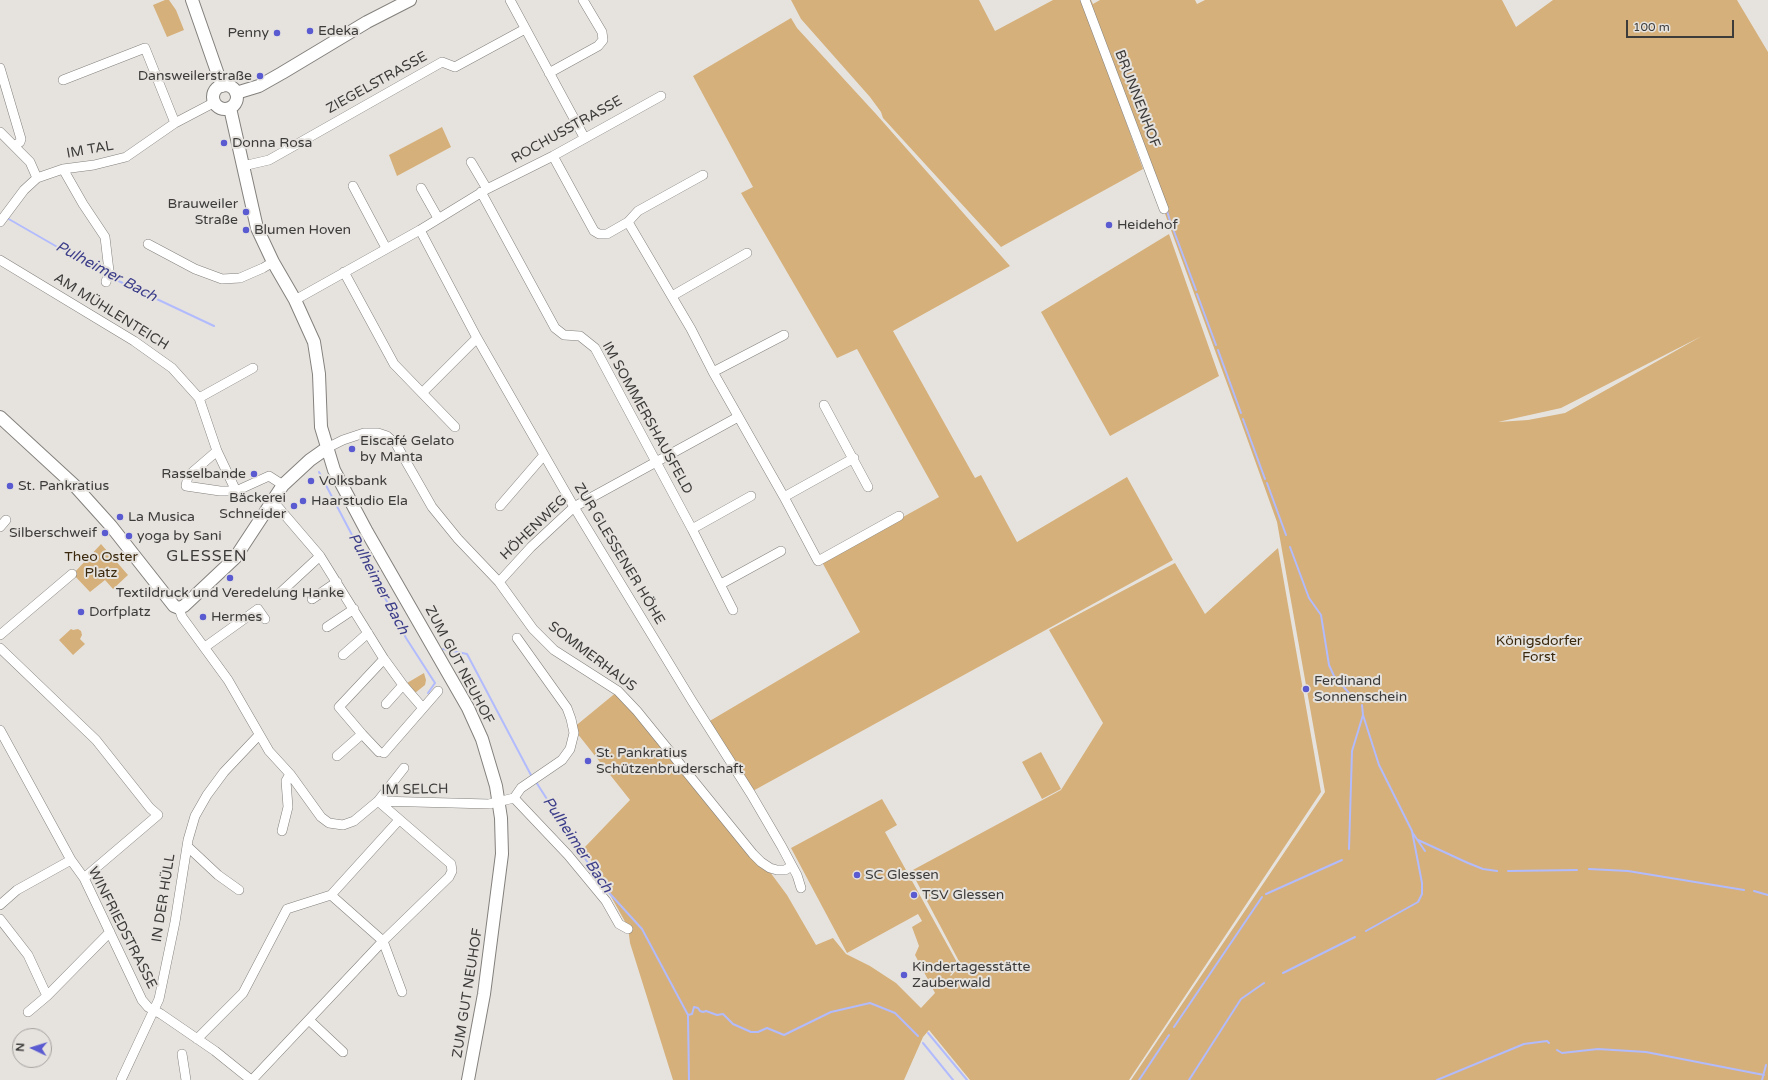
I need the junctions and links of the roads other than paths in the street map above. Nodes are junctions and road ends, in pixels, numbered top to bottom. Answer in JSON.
{"nodes":[{"id":1,"x":192,"y":0,"type":"edge"},
{"id":2,"x":410,"y":0,"type":"edge"},
{"id":3,"x":510,"y":0,"type":"edge"},
{"id":4,"x":583,"y":0,"type":"edge"},
{"id":5,"x":1085,"y":0,"type":"edge"},
{"id":6,"x":525,"y":29,"type":"junction"},
{"id":7,"x":0,"y":68,"type":"edge"},
{"id":8,"x":549,"y":73,"type":"junction"},
{"id":9,"x":63,"y":80,"type":"dead end"},
{"id":10,"x":222,"y":86,"type":"junction"},
{"id":11,"x":236,"y":93,"type":"junction"},
{"id":12,"x":661,"y":96,"type":"dead end"},
{"id":13,"x":215,"y":102,"type":"junction"},
{"id":14,"x":230,"y":108,"type":"junction"},
{"id":15,"x":174,"y":123,"type":"junction"},
{"id":16,"x":0,"y":132,"type":"edge"},
{"id":17,"x":584,"y":137,"type":"junction"},
{"id":18,"x":14,"y":146,"type":"junction"},
{"id":19,"x":553,"y":156,"type":"junction"},
{"id":20,"x":471,"y":162,"type":"dead end"},
{"id":21,"x":243,"y":166,"type":"junction"},
{"id":22,"x":63,"y":169,"type":"junction"},
{"id":23,"x":703,"y":175,"type":"dead end"},
{"id":24,"x":37,"y":178,"type":"junction"},
{"id":25,"x":353,"y":186,"type":"dead end"},
{"id":26,"x":421,"y":188,"type":"dead end"},
{"id":27,"x":484,"y":191,"type":"junction"},
{"id":28,"x":1164,"y":209,"type":"dead end"},
{"id":29,"x":438,"y":218,"type":"junction"},
{"id":30,"x":0,"y":221,"type":"edge"},
{"id":31,"x":628,"y":222,"type":"junction"},
{"id":32,"x":420,"y":230,"type":"junction"},
{"id":33,"x":148,"y":244,"type":"dead end"},
{"id":34,"x":386,"y":248,"type":"junction"},
{"id":35,"x":747,"y":253,"type":"dead end"},
{"id":36,"x":0,"y":260,"type":"edge"},
{"id":37,"x":273,"y":262,"type":"junction"},
{"id":38,"x":344,"y":272,"type":"junction"},
{"id":39,"x":106,"y":282,"type":"dead end"},
{"id":40,"x":672,"y":296,"type":"junction"},
{"id":41,"x":295,"y":300,"type":"junction"},
{"id":42,"x":784,"y":334,"type":"dead end"},
{"id":43,"x":477,"y":338,"type":"junction"},
{"id":44,"x":253,"y":368,"type":"dead end"},
{"id":45,"x":713,"y":372,"type":"junction"},
{"id":46,"x":423,"y":392,"type":"junction"},
{"id":47,"x":199,"y":398,"type":"junction"},
{"id":48,"x":824,"y":405,"type":"dead end"},
{"id":49,"x":0,"y":417,"type":"edge"},
{"id":50,"x":738,"y":417,"type":"junction"},
{"id":51,"x":455,"y":427,"type":"dead end"},
{"id":52,"x":327,"y":448,"type":"junction"},
{"id":53,"x":217,"y":451,"type":"junction"},
{"id":54,"x":544,"y":455,"type":"junction"},
{"id":55,"x":854,"y":458,"type":"junction"},
{"id":56,"x":657,"y":463,"type":"junction"},
{"id":57,"x":283,"y":485,"type":"junction"},
{"id":58,"x":868,"y":487,"type":"dead end"},
{"id":59,"x":236,"y":491,"type":"junction"},
{"id":60,"x":751,"y":496,"type":"dead end"},
{"id":61,"x":784,"y":497,"type":"junction"},
{"id":62,"x":272,"y":500,"type":"junction"},
{"id":63,"x":500,"y":506,"type":"dead end"},
{"id":64,"x":574,"y":507,"type":"junction"},
{"id":65,"x":899,"y":516,"type":"dead end"},
{"id":66,"x":692,"y":529,"type":"junction"},
{"id":67,"x":781,"y":551,"type":"dead end"},
{"id":68,"x":320,"y":556,"type":"junction"},
{"id":69,"x":72,"y":574,"type":"dead end"},
{"id":70,"x":338,"y":582,"type":"junction"},
{"id":71,"x":499,"y":582,"type":"junction"},
{"id":72,"x":721,"y":584,"type":"junction"},
{"id":73,"x":280,"y":593,"type":"dead end"},
{"id":74,"x":312,"y":599,"type":"dead end"},
{"id":75,"x":179,"y":608,"type":"junction"},
{"id":76,"x":354,"y":609,"type":"junction"},
{"id":77,"x":733,"y":610,"type":"dead end"},
{"id":78,"x":265,"y":619,"type":"dead end"},
{"id":79,"x":327,"y":627,"type":"dead end"},
{"id":80,"x":368,"y":633,"type":"junction"},
{"id":81,"x":0,"y":635,"type":"edge"},
{"id":82,"x":517,"y":638,"type":"dead end"},
{"id":83,"x":205,"y":647,"type":"junction"},
{"id":84,"x":0,"y":648,"type":"edge"},
{"id":85,"x":342,"y":655,"type":"dead end"},
{"id":86,"x":384,"y":659,"type":"junction"},
{"id":87,"x":403,"y":685,"type":"junction"},
{"id":88,"x":438,"y":691,"type":"dead end"},
{"id":89,"x":386,"y":704,"type":"dead end"},
{"id":90,"x":422,"y":707,"type":"junction"},
{"id":91,"x":0,"y":730,"type":"edge"},
{"id":92,"x":362,"y":734,"type":"junction"},
{"id":93,"x":259,"y":735,"type":"junction"},
{"id":94,"x":337,"y":756,"type":"dead end"},
{"id":95,"x":404,"y":768,"type":"dead end"},
{"id":96,"x":290,"y":774,"type":"junction"},
{"id":97,"x":514,"y":798,"type":"junction"},
{"id":98,"x":499,"y":801,"type":"junction"},
{"id":99,"x":376,"y":804,"type":"junction"},
{"id":100,"x":399,"y":820,"type":"junction"},
{"id":101,"x":282,"y":831,"type":"dead end"},
{"id":102,"x":187,"y":846,"type":"junction"},
{"id":103,"x":70,"y":860,"type":"junction"},
{"id":104,"x":792,"y":866,"type":"junction"},
{"id":105,"x":84,"y":878,"type":"junction"},
{"id":106,"x":801,"y":888,"type":"dead end"},
{"id":107,"x":239,"y":890,"type":"dead end"},
{"id":108,"x":331,"y":895,"type":"junction"},
{"id":109,"x":0,"y":905,"type":"edge"},
{"id":110,"x":0,"y":919,"type":"edge"},
{"id":111,"x":628,"y":929,"type":"dead end"},
{"id":112,"x":110,"y":932,"type":"junction"},
{"id":113,"x":383,"y":941,"type":"junction"},
{"id":114,"x":402,"y":992,"type":"dead end"},
{"id":115,"x":47,"y":996,"type":"junction"},
{"id":116,"x":154,"y":1010,"type":"junction"},
{"id":117,"x":28,"y":1012,"type":"dead end"},
{"id":118,"x":309,"y":1020,"type":"junction"},
{"id":119,"x":197,"y":1039,"type":"junction"},
{"id":120,"x":342,"y":1052,"type":"dead end"},
{"id":121,"x":182,"y":1054,"type":"dead end"},
{"id":122,"x":121,"y":1080,"type":"edge"},
{"id":123,"x":186,"y":1080,"type":"edge"},
{"id":124,"x":251,"y":1080,"type":"edge"},
{"id":125,"x":468,"y":1080,"type":"edge"}],
"edges":[{"from":1,"to":10,"type":"main road"},
{"from":2,"to":11,"type":"main road"},
{"from":3,"to":6,"type":"street"},
{"from":4,"to":8,"type":"street"},
{"from":5,"to":28,"type":"street","name":"BRUNNENHOF"},
{"from":6,"to":8,"type":"street"},
{"from":6,"to":21,"type":"street","name":"ZIEGELSTRASSE"},
{"from":7,"to":18,"type":"street"},
{"from":8,"to":17,"type":"street"},
{"from":9,"to":15,"type":"street"},
{"from":10,"to":11,"type":"main road"},
{"from":10,"to":13,"type":"main road"},
{"from":11,"to":14,"type":"main road"},
{"from":12,"to":17,"type":"street","name":"ROCHUSSTRASSE"},
{"from":13,"to":14,"type":"main road"},
{"from":13,"to":15,"type":"street","name":"IM TAL"},
{"from":14,"to":21,"type":"main road","name":"ZUM GUT NEUHOF"},
{"from":15,"to":22,"type":"street","name":"IM TAL"},
{"from":16,"to":18,"type":"street"},
{"from":17,"to":19,"type":"street","name":"ROCHUSSTRASSE"},
{"from":18,"to":24,"type":"street"},
{"from":19,"to":27,"type":"street","name":"ROCHUSSTRASSE"},
{"from":19,"to":31,"type":"street"},
{"from":20,"to":27,"type":"street"},
{"from":21,"to":37,"type":"main road","name":"ZUM GUT NEUHOF"},
{"from":22,"to":24,"type":"street","name":"IM TAL"},
{"from":22,"to":39,"type":"street"},
{"from":23,"to":31,"type":"street"},
{"from":24,"to":30,"type":"street","name":"IM TAL"},
{"from":25,"to":34,"type":"street"},
{"from":26,"to":29,"type":"street"},
{"from":27,"to":29,"type":"street","name":"ROCHUSSTRASSE"},
{"from":27,"to":56,"type":"street","name":"IM SOMMERSHAUSFELD"},
{"from":29,"to":32,"type":"street","name":"ROCHUSSTRASSE"},
{"from":31,"to":40,"type":"street"},
{"from":32,"to":34,"type":"street","name":"ROCHUSSTRASSE"},
{"from":32,"to":43,"type":"street","name":"ZUR GLESSENER HÖHE"},
{"from":33,"to":37,"type":"street"},
{"from":34,"to":38,"type":"street","name":"ROCHUSSTRASSE"},
{"from":35,"to":40,"type":"street"},
{"from":36,"to":47,"type":"street","name":"AM MÜHLENTEICH"},
{"from":37,"to":41,"type":"main road","name":"ZUM GUT NEUHOF"},
{"from":38,"to":41,"type":"street","name":"ROCHUSSTRASSE"},
{"from":38,"to":46,"type":"street"},
{"from":40,"to":45,"type":"street"},
{"from":41,"to":52,"type":"main road","name":"ZUM GUT NEUHOF"},
{"from":42,"to":45,"type":"street"},
{"from":43,"to":46,"type":"street"},
{"from":43,"to":54,"type":"street","name":"ZUR GLESSENER HÖHE"},
{"from":44,"to":47,"type":"street"},
{"from":45,"to":50,"type":"street"},
{"from":46,"to":51,"type":"street"},
{"from":47,"to":53,"type":"street","name":"AM MÜHLENTEICH"},
{"from":48,"to":55,"type":"street"},
{"from":49,"to":75,"type":"main road"},
{"from":50,"to":56,"type":"street","name":"HÖHENWEG"},
{"from":50,"to":61,"type":"street"},
{"from":52,"to":57,"type":"main road"},
{"from":52,"to":71,"type":"street","name":"SOMMERHAUS"},
{"from":52,"to":98,"type":"main road","name":"ZUM GUT NEUHOF"},
{"from":53,"to":59,"type":"street","name":"AM MÜHLENTEICH"},
{"from":53,"to":59,"type":"street"},
{"from":54,"to":63,"type":"street"},
{"from":54,"to":64,"type":"street","name":"ZUR GLESSENER HÖHE"},
{"from":55,"to":58,"type":"street"},
{"from":55,"to":61,"type":"street"},
{"from":56,"to":64,"type":"street","name":"HÖHENWEG"},
{"from":56,"to":66,"type":"street","name":"IM SOMMERSHAUSFELD"},
{"from":57,"to":59,"type":"street"},
{"from":57,"to":62,"type":"main road"},
{"from":60,"to":66,"type":"street"},
{"from":61,"to":65,"type":"street"},
{"from":62,"to":68,"type":"street"},
{"from":62,"to":75,"type":"main road"},
{"from":64,"to":71,"type":"street","name":"HÖHENWEG"},
{"from":64,"to":104,"type":"street","name":"ZUR GLESSENER HÖHE"},
{"from":66,"to":72,"type":"street","name":"IM SOMMERSHAUSFELD"},
{"from":67,"to":72,"type":"street"},
{"from":68,"to":70,"type":"street"},
{"from":68,"to":73,"type":"street"},
{"from":69,"to":81,"type":"street"},
{"from":70,"to":74,"type":"street"},
{"from":70,"to":76,"type":"street"},
{"from":71,"to":104,"type":"street","name":"SOMMERHAUS"},
{"from":72,"to":77,"type":"street","name":"IM SOMMERSHAUSFELD"},
{"from":75,"to":83,"type":"street","name":"IM SELCH"},
{"from":76,"to":79,"type":"street"},
{"from":76,"to":80,"type":"street"},
{"from":78,"to":83,"type":"street"},
{"from":80,"to":85,"type":"street"},
{"from":80,"to":86,"type":"street"},
{"from":82,"to":97,"type":"street"},
{"from":83,"to":93,"type":"street","name":"IM SELCH"},
{"from":84,"to":105,"type":"street"},
{"from":86,"to":87,"type":"street"},
{"from":86,"to":92,"type":"street"},
{"from":87,"to":89,"type":"street"},
{"from":87,"to":90,"type":"street"},
{"from":88,"to":90,"type":"street"},
{"from":90,"to":92,"type":"street"},
{"from":91,"to":103,"type":"street","name":"WINFRIEDSTRASSE"},
{"from":92,"to":94,"type":"street"},
{"from":93,"to":96,"type":"street","name":"IM SELCH"},
{"from":93,"to":102,"type":"street","name":"IN DER HÜLL"},
{"from":95,"to":99,"type":"street"},
{"from":96,"to":99,"type":"street","name":"IM SELCH"},
{"from":96,"to":101,"type":"street"},
{"from":97,"to":98,"type":"street","name":"IM SELCH"},
{"from":97,"to":111,"type":"street"},
{"from":98,"to":99,"type":"street","name":"IM SELCH"},
{"from":98,"to":125,"type":"main road","name":"ZUM GUT NEUHOF"},
{"from":99,"to":100,"type":"street"},
{"from":100,"to":108,"type":"street"},
{"from":100,"to":113,"type":"street"},
{"from":102,"to":107,"type":"street"},
{"from":102,"to":116,"type":"street","name":"IN DER HÜLL"},
{"from":103,"to":105,"type":"street","name":"WINFRIEDSTRASSE"},
{"from":103,"to":109,"type":"street"},
{"from":104,"to":106,"type":"street","name":"ZUR GLESSENER HÖHE"},
{"from":105,"to":112,"type":"street","name":"WINFRIEDSTRASSE"},
{"from":108,"to":113,"type":"street"},
{"from":108,"to":119,"type":"street"},
{"from":110,"to":115,"type":"street"},
{"from":112,"to":115,"type":"street"},
{"from":112,"to":116,"type":"street","name":"WINFRIEDSTRASSE"},
{"from":113,"to":114,"type":"street"},
{"from":113,"to":118,"type":"street"},
{"from":115,"to":117,"type":"street"},
{"from":116,"to":119,"type":"street","name":"WINFRIEDSTRASSE"},
{"from":116,"to":122,"type":"street","name":"IN DER HÜLL"},
{"from":118,"to":120,"type":"street"},
{"from":118,"to":124,"type":"street"},
{"from":119,"to":124,"type":"street","name":"WINFRIEDSTRASSE"},
{"from":121,"to":123,"type":"street"}]}
